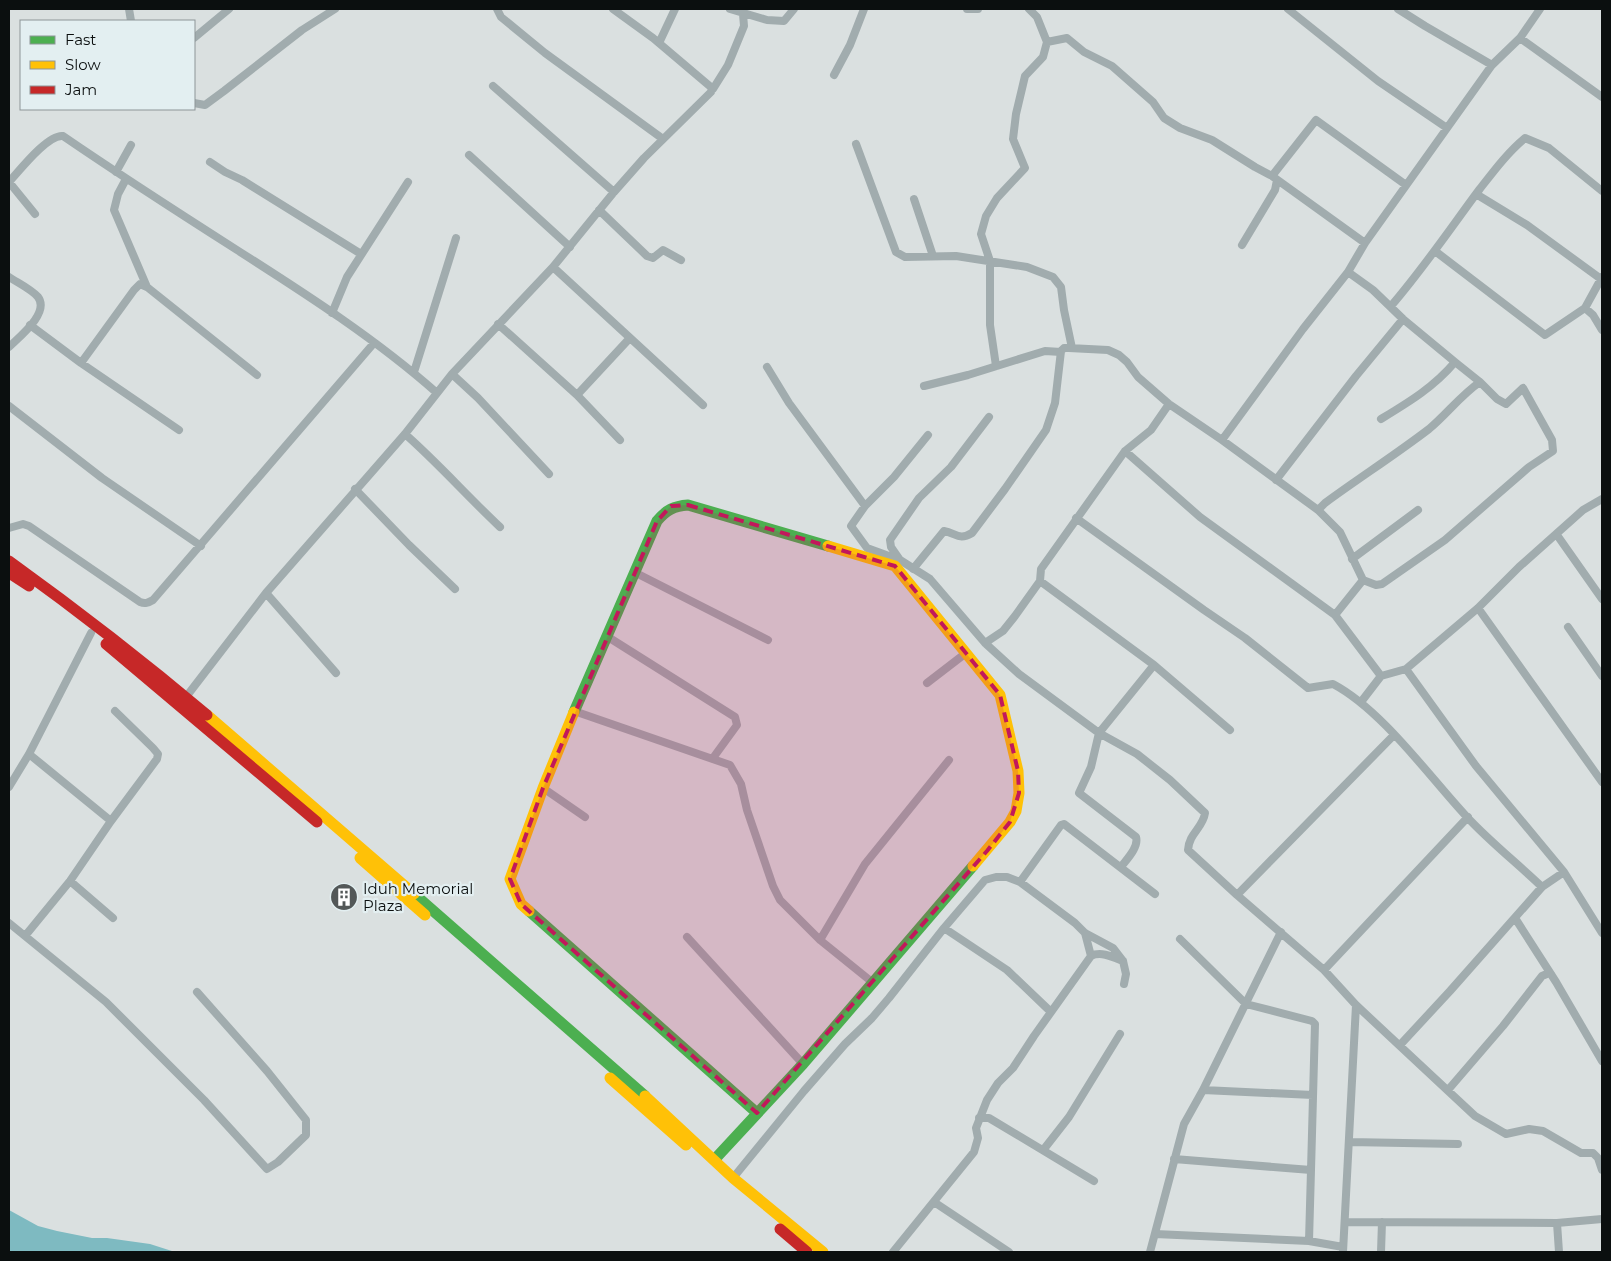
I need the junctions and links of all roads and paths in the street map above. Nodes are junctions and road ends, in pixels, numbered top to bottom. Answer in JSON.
{"nodes":[{"id":1,"x":229,"y":9,"type":"edge"},
{"id":2,"x":335,"y":9,"type":"edge"},
{"id":3,"x":497,"y":9,"type":"edge"},
{"id":4,"x":613,"y":9,"type":"edge"},
{"id":5,"x":675,"y":9,"type":"edge"},
{"id":6,"x":730,"y":9,"type":"edge"},
{"id":7,"x":794,"y":9,"type":"edge"},
{"id":8,"x":864,"y":9,"type":"edge"},
{"id":9,"x":967,"y":9,"type":"edge"},
{"id":10,"x":978,"y":9,"type":"edge"},
{"id":11,"x":1029,"y":9,"type":"edge"},
{"id":12,"x":1288,"y":9,"type":"edge"},
{"id":13,"x":1398,"y":9,"type":"edge"},
{"id":14,"x":1538,"y":10,"type":"edge"},
{"id":15,"x":743,"y":14,"type":"junction"},
{"id":16,"x":195,"y":37,"type":"edge"},
{"id":17,"x":1520,"y":38,"type":"junction"},
{"id":18,"x":1047,"y":42,"type":"junction"},
{"id":19,"x":659,"y":43,"type":"junction"},
{"id":20,"x":1492,"y":65,"type":"junction"},
{"id":21,"x":834,"y":75,"type":"dead end"},
{"id":22,"x":493,"y":86,"type":"dead end"},
{"id":23,"x":712,"y":88,"type":"junction"},
{"id":24,"x":1602,"y":97,"type":"edge"},
{"id":25,"x":195,"y":103,"type":"edge"},
{"id":26,"x":1447,"y":128,"type":"junction"},
{"id":27,"x":663,"y":139,"type":"junction"},
{"id":28,"x":856,"y":144,"type":"dead end"},
{"id":29,"x":131,"y":145,"type":"dead end"},
{"id":30,"x":469,"y":155,"type":"dead end"},
{"id":31,"x":210,"y":162,"type":"dead end"},
{"id":32,"x":116,"y":172,"type":"junction"},
{"id":33,"x":1273,"y":177,"type":"junction"},
{"id":34,"x":126,"y":179,"type":"junction"},
{"id":35,"x":9,"y":182,"type":"edge"},
{"id":36,"x":408,"y":182,"type":"dead end"},
{"id":37,"x":1406,"y":185,"type":"junction"},
{"id":38,"x":1602,"y":191,"type":"edge"},
{"id":39,"x":614,"y":192,"type":"junction"},
{"id":40,"x":1476,"y":194,"type":"junction"},
{"id":41,"x":914,"y":199,"type":"dead end"},
{"id":42,"x":599,"y":210,"type":"junction"},
{"id":43,"x":35,"y":214,"type":"dead end"},
{"id":44,"x":456,"y":238,"type":"dead end"},
{"id":45,"x":1365,"y":243,"type":"junction"},
{"id":46,"x":1242,"y":246,"type":"dead end"},
{"id":47,"x":570,"y":247,"type":"junction"},
{"id":48,"x":1435,"y":251,"type":"junction"},
{"id":49,"x":361,"y":254,"type":"junction"},
{"id":50,"x":933,"y":256,"type":"junction"},
{"id":51,"x":681,"y":260,"type":"dead end"},
{"id":52,"x":990,"y":262,"type":"junction"},
{"id":53,"x":553,"y":267,"type":"junction"},
{"id":54,"x":1348,"y":272,"type":"junction"},
{"id":55,"x":9,"y":277,"type":"edge"},
{"id":56,"x":1602,"y":278,"type":"edge"},
{"id":57,"x":147,"y":287,"type":"junction"},
{"id":58,"x":1391,"y":306,"type":"junction"},
{"id":59,"x":1585,"y":308,"type":"junction"},
{"id":60,"x":332,"y":313,"type":"junction"},
{"id":61,"x":1403,"y":319,"type":"junction"},
{"id":62,"x":498,"y":324,"type":"junction"},
{"id":63,"x":30,"y":326,"type":"junction"},
{"id":64,"x":1602,"y":330,"type":"edge"},
{"id":65,"x":629,"y":339,"type":"junction"},
{"id":66,"x":374,"y":343,"type":"junction"},
{"id":67,"x":9,"y":348,"type":"edge"},
{"id":68,"x":1072,"y":348,"type":"junction"},
{"id":69,"x":1061,"y":352,"type":"junction"},
{"id":70,"x":1455,"y":362,"type":"junction"},
{"id":71,"x":81,"y":363,"type":"junction"},
{"id":72,"x":996,"y":366,"type":"junction"},
{"id":73,"x":767,"y":367,"type":"dead end"},
{"id":74,"x":414,"y":372,"type":"junction"},
{"id":75,"x":452,"y":374,"type":"junction"},
{"id":76,"x":257,"y":375,"type":"dead end"},
{"id":77,"x":1480,"y":382,"type":"junction"},
{"id":78,"x":924,"y":386,"type":"dead end"},
{"id":79,"x":437,"y":393,"type":"junction"},
{"id":80,"x":577,"y":395,"type":"junction"},
{"id":81,"x":1169,"y":404,"type":"junction"},
{"id":82,"x":703,"y":405,"type":"dead end"},
{"id":83,"x":9,"y":406,"type":"edge"},
{"id":84,"x":989,"y":417,"type":"dead end"},
{"id":85,"x":1381,"y":419,"type":"dead end"},
{"id":86,"x":179,"y":430,"type":"dead end"},
{"id":87,"x":404,"y":434,"type":"junction"},
{"id":88,"x":928,"y":435,"type":"dead end"},
{"id":89,"x":620,"y":440,"type":"dead end"},
{"id":90,"x":1222,"y":440,"type":"junction"},
{"id":91,"x":1125,"y":451,"type":"junction"},
{"id":92,"x":549,"y":474,"type":"dead end"},
{"id":93,"x":1276,"y":480,"type":"junction"},
{"id":94,"x":355,"y":489,"type":"junction"},
{"id":95,"x":1602,"y":499,"type":"edge"},
{"id":96,"x":865,"y":506,"type":"junction"},
{"id":97,"x":1318,"y":510,"type":"junction"},
{"id":98,"x":1418,"y":510,"type":"dead end"},
{"id":99,"x":1076,"y":518,"type":"junction"},
{"id":100,"x":500,"y":527,"type":"dead end"},
{"id":101,"x":9,"y":528,"type":"edge"},
{"id":102,"x":1557,"y":535,"type":"junction"},
{"id":103,"x":201,"y":546,"type":"junction"},
{"id":104,"x":1352,"y":559,"type":"junction"},
{"id":105,"x":900,"y":560,"type":"junction"},
{"id":106,"x":9,"y":561,"type":"edge"},
{"id":107,"x":913,"y":569,"type":"junction"},
{"id":108,"x":9,"y":573,"type":"edge"},
{"id":109,"x":636,"y":573,"type":"junction"},
{"id":110,"x":1363,"y":580,"type":"junction"},
{"id":111,"x":1040,"y":581,"type":"junction"},
{"id":112,"x":455,"y":589,"type":"dead end"},
{"id":113,"x":266,"y":593,"type":"junction"},
{"id":114,"x":1602,"y":599,"type":"edge"},
{"id":115,"x":1478,"y":608,"type":"junction"},
{"id":116,"x":1335,"y":615,"type":"junction"},
{"id":117,"x":1568,"y":627,"type":"dead end"},
{"id":118,"x":91,"y":633,"type":"junction"},
{"id":119,"x":608,"y":636,"type":"junction"},
{"id":120,"x":768,"y":640,"type":"dead end"},
{"id":121,"x":985,"y":642,"type":"junction"},
{"id":122,"x":966,"y":653,"type":"junction"},
{"id":123,"x":1154,"y":665,"type":"junction"},
{"id":124,"x":1406,"y":670,"type":"junction"},
{"id":125,"x":336,"y":672,"type":"dead end"},
{"id":126,"x":1381,"y":676,"type":"junction"},
{"id":127,"x":1602,"y":676,"type":"edge"},
{"id":128,"x":927,"y":682,"type":"dead end"},
{"id":129,"x":186,"y":697,"type":"junction"},
{"id":130,"x":1361,"y":702,"type":"junction"},
{"id":131,"x":115,"y":711,"type":"dead end"},
{"id":132,"x":574,"y":711,"type":"junction"},
{"id":133,"x":1230,"y":730,"type":"dead end"},
{"id":134,"x":1099,"y":734,"type":"junction"},
{"id":135,"x":1394,"y":735,"type":"junction"},
{"id":136,"x":29,"y":754,"type":"junction"},
{"id":137,"x":713,"y":758,"type":"junction"},
{"id":138,"x":949,"y":760,"type":"dead end"},
{"id":139,"x":1599,"y":772,"type":"edge"},
{"id":140,"x":1602,"y":782,"type":"edge"},
{"id":141,"x":9,"y":787,"type":"edge"},
{"id":142,"x":543,"y":788,"type":"junction"},
{"id":143,"x":585,"y":817,"type":"dead end"},
{"id":144,"x":1468,"y":818,"type":"junction"},
{"id":145,"x":111,"y":821,"type":"junction"},
{"id":146,"x":1121,"y":867,"type":"junction"},
{"id":147,"x":381,"y":870,"type":"junction"},
{"id":148,"x":1564,"y":872,"type":"junction"},
{"id":149,"x":70,"y":882,"type":"junction"},
{"id":150,"x":1020,"y":882,"type":"junction"},
{"id":151,"x":1542,"y":887,"type":"junction"},
{"id":152,"x":1155,"y":894,"type":"dead end"},
{"id":153,"x":1237,"y":896,"type":"junction"},
{"id":154,"x":113,"y":918,"type":"dead end"},
{"id":155,"x":1515,"y":918,"type":"junction"},
{"id":156,"x":9,"y":923,"type":"edge"},
{"id":157,"x":944,"y":928,"type":"junction"},
{"id":158,"x":1281,"y":932,"type":"junction"},
{"id":159,"x":1602,"y":933,"type":"edge"},
{"id":160,"x":1085,"y":934,"type":"junction"},
{"id":161,"x":25,"y":936,"type":"junction"},
{"id":162,"x":687,"y":937,"type":"dead end"},
{"id":163,"x":1180,"y":938,"type":"dead end"},
{"id":164,"x":820,"y":940,"type":"junction"},
{"id":165,"x":1090,"y":956,"type":"junction"},
{"id":166,"x":1123,"y":961,"type":"junction"},
{"id":167,"x":1324,"y":970,"type":"junction"},
{"id":168,"x":1551,"y":974,"type":"junction"},
{"id":169,"x":872,"y":982,"type":"junction"},
{"id":170,"x":1124,"y":984,"type":"dead end"},
{"id":171,"x":197,"y":992,"type":"dead end"},
{"id":172,"x":1246,"y":1004,"type":"junction"},
{"id":173,"x":1356,"y":1005,"type":"junction"},
{"id":174,"x":1051,"y":1012,"type":"junction"},
{"id":175,"x":1120,"y":1034,"type":"dead end"},
{"id":176,"x":1400,"y":1045,"type":"junction"},
{"id":177,"x":1602,"y":1061,"type":"edge"},
{"id":178,"x":803,"y":1064,"type":"junction"},
{"id":179,"x":1203,"y":1090,"type":"junction"},
{"id":180,"x":1448,"y":1090,"type":"junction"},
{"id":181,"x":1313,"y":1095,"type":"junction"},
{"id":182,"x":757,"y":1113,"type":"junction"},
{"id":183,"x":980,"y":1118,"type":"junction"},
{"id":184,"x":1349,"y":1142,"type":"junction"},
{"id":185,"x":1458,"y":1144,"type":"dead end"},
{"id":186,"x":1044,"y":1150,"type":"junction"},
{"id":187,"x":1600,"y":1156,"type":"edge"},
{"id":188,"x":715,"y":1159,"type":"junction"},
{"id":189,"x":1174,"y":1159,"type":"junction"},
{"id":190,"x":1311,"y":1170,"type":"junction"},
{"id":191,"x":1602,"y":1170,"type":"edge"},
{"id":192,"x":734,"y":1178,"type":"junction"},
{"id":193,"x":1094,"y":1181,"type":"dead end"},
{"id":194,"x":934,"y":1202,"type":"junction"},
{"id":195,"x":1602,"y":1219,"type":"edge"},
{"id":196,"x":1346,"y":1222,"type":"junction"},
{"id":197,"x":1382,"y":1222,"type":"junction"},
{"id":198,"x":1557,"y":1223,"type":"junction"},
{"id":199,"x":1155,"y":1234,"type":"junction"},
{"id":200,"x":1308,"y":1241,"type":"junction"},
{"id":201,"x":1343,"y":1250,"type":"edge"},
{"id":202,"x":807,"y":1252,"type":"edge"},
{"id":203,"x":823,"y":1252,"type":"edge"},
{"id":204,"x":893,"y":1252,"type":"edge"},
{"id":205,"x":1009,"y":1252,"type":"edge"},
{"id":206,"x":1150,"y":1252,"type":"edge"},
{"id":207,"x":1381,"y":1252,"type":"edge"},
{"id":208,"x":1559,"y":1252,"type":"edge"}],
"edges":[{"from":1,"to":16,"type":"street"},
{"from":2,"to":25,"type":"street"},
{"from":3,"to":27,"type":"street"},
{"from":4,"to":19,"type":"street"},
{"from":5,"to":19,"type":"street"},
{"from":6,"to":15,"type":"street"},
{"from":7,"to":15,"type":"street"},
{"from":8,"to":21,"type":"street"},
{"from":9,"to":10,"type":"street"},
{"from":11,"to":18,"type":"street"},
{"from":12,"to":26,"type":"street"},
{"from":13,"to":20,"type":"street"},
{"from":14,"to":17,"type":"street"},
{"from":15,"to":23,"type":"street"},
{"from":17,"to":20,"type":"street"},
{"from":17,"to":24,"type":"street"},
{"from":18,"to":33,"type":"street"},
{"from":18,"to":52,"type":"street"},
{"from":19,"to":23,"type":"street"},
{"from":20,"to":26,"type":"street"},
{"from":22,"to":39,"type":"street"},
{"from":23,"to":27,"type":"street"},
{"from":26,"to":37,"type":"street"},
{"from":27,"to":39,"type":"street"},
{"from":28,"to":50,"type":"street"},
{"from":29,"to":32,"type":"street"},
{"from":30,"to":47,"type":"street"},
{"from":31,"to":49,"type":"street"},
{"from":32,"to":34,"type":"street"},
{"from":32,"to":35,"type":"street"},
{"from":33,"to":37,"type":"street"},
{"from":33,"to":45,"type":"street"},
{"from":33,"to":46,"type":"street"},
{"from":34,"to":57,"type":"street"},
{"from":34,"to":60,"type":"street"},
{"from":35,"to":43,"type":"street"},
{"from":36,"to":49,"type":"street"},
{"from":37,"to":45,"type":"street"},
{"from":38,"to":40,"type":"street"},
{"from":39,"to":42,"type":"street"},
{"from":40,"to":48,"type":"street"},
{"from":40,"to":56,"type":"street"},
{"from":41,"to":50,"type":"street"},
{"from":42,"to":47,"type":"street"},
{"from":42,"to":51,"type":"street"},
{"from":44,"to":74,"type":"street"},
{"from":45,"to":54,"type":"street"},
{"from":47,"to":53,"type":"street"},
{"from":48,"to":58,"type":"street"},
{"from":48,"to":59,"type":"street"},
{"from":49,"to":60,"type":"street"},
{"from":50,"to":52,"type":"street"},
{"from":52,"to":68,"type":"street"},
{"from":52,"to":72,"type":"street"},
{"from":53,"to":62,"type":"street"},
{"from":53,"to":65,"type":"street"},
{"from":54,"to":58,"type":"street"},
{"from":54,"to":90,"type":"street"},
{"from":55,"to":63,"type":"street"},
{"from":56,"to":59,"type":"street"},
{"from":57,"to":71,"type":"street"},
{"from":57,"to":76,"type":"street"},
{"from":58,"to":61,"type":"street"},
{"from":59,"to":64,"type":"street"},
{"from":60,"to":66,"type":"street"},
{"from":61,"to":70,"type":"street"},
{"from":61,"to":93,"type":"street"},
{"from":62,"to":75,"type":"street"},
{"from":62,"to":80,"type":"street"},
{"from":63,"to":67,"type":"street"},
{"from":63,"to":71,"type":"street"},
{"from":65,"to":80,"type":"street"},
{"from":65,"to":82,"type":"street"},
{"from":66,"to":74,"type":"street"},
{"from":66,"to":103,"type":"street"},
{"from":68,"to":69,"type":"street"},
{"from":68,"to":81,"type":"street"},
{"from":69,"to":72,"type":"street"},
{"from":69,"to":107,"type":"street"},
{"from":70,"to":77,"type":"street"},
{"from":70,"to":85,"type":"street"},
{"from":71,"to":86,"type":"street"},
{"from":72,"to":78,"type":"street"},
{"from":73,"to":96,"type":"street"},
{"from":74,"to":79,"type":"street"},
{"from":75,"to":79,"type":"street"},
{"from":75,"to":92,"type":"street"},
{"from":77,"to":97,"type":"street"},
{"from":77,"to":110,"type":"street"},
{"from":79,"to":87,"type":"street"},
{"from":80,"to":89,"type":"street"},
{"from":81,"to":90,"type":"street"},
{"from":81,"to":91,"type":"street"},
{"from":83,"to":103,"type":"street"},
{"from":84,"to":105,"type":"street"},
{"from":87,"to":94,"type":"street"},
{"from":87,"to":100,"type":"street"},
{"from":88,"to":96,"type":"street"},
{"from":90,"to":93,"type":"street"},
{"from":91,"to":99,"type":"street"},
{"from":91,"to":116,"type":"street"},
{"from":93,"to":97,"type":"street"},
{"from":94,"to":112,"type":"street"},
{"from":94,"to":113,"type":"street"},
{"from":95,"to":102,"type":"street"},
{"from":96,"to":105,"type":"street"},
{"from":97,"to":104,"type":"street"},
{"from":98,"to":104,"type":"street"},
{"from":99,"to":111,"type":"street"},
{"from":99,"to":130,"type":"street"},
{"from":101,"to":103,"type":"street"},
{"from":102,"to":114,"type":"street"},
{"from":102,"to":115,"type":"street"},
{"from":104,"to":110,"type":"street"},
{"from":105,"to":107,"type":"street"},
{"from":106,"to":129,"type":"main road"},
{"from":107,"to":121,"type":"street"},
{"from":108,"to":118,"type":"main road"},
{"from":109,"to":119,"type":"main road"},
{"from":109,"to":120,"type":"street"},
{"from":109,"to":122,"type":"main road"},
{"from":110,"to":116,"type":"street"},
{"from":111,"to":121,"type":"street"},
{"from":111,"to":123,"type":"street"},
{"from":113,"to":125,"type":"street"},
{"from":113,"to":129,"type":"street"},
{"from":115,"to":124,"type":"street"},
{"from":115,"to":139,"type":"street"},
{"from":116,"to":126,"type":"street"},
{"from":117,"to":127,"type":"street"},
{"from":118,"to":136,"type":"street"},
{"from":118,"to":147,"type":"main road"},
{"from":119,"to":132,"type":"main road"},
{"from":119,"to":137,"type":"street"},
{"from":121,"to":134,"type":"street"},
{"from":122,"to":128,"type":"street"},
{"from":122,"to":169,"type":"main road"},
{"from":123,"to":133,"type":"street"},
{"from":123,"to":134,"type":"street"},
{"from":124,"to":126,"type":"street"},
{"from":124,"to":148,"type":"street"},
{"from":126,"to":130,"type":"street"},
{"from":129,"to":147,"type":"main road"},
{"from":130,"to":135,"type":"street"},
{"from":131,"to":145,"type":"street"},
{"from":132,"to":137,"type":"street"},
{"from":132,"to":142,"type":"main road"},
{"from":134,"to":146,"type":"street"},
{"from":134,"to":153,"type":"street"},
{"from":135,"to":144,"type":"street"},
{"from":135,"to":153,"type":"street"},
{"from":136,"to":141,"type":"street"},
{"from":136,"to":145,"type":"street"},
{"from":137,"to":164,"type":"street"},
{"from":138,"to":164,"type":"street"},
{"from":139,"to":140,"type":"street"},
{"from":142,"to":143,"type":"street"},
{"from":142,"to":182,"type":"main road"},
{"from":144,"to":151,"type":"street"},
{"from":144,"to":167,"type":"street"},
{"from":145,"to":149,"type":"street"},
{"from":146,"to":150,"type":"street"},
{"from":146,"to":152,"type":"street"},
{"from":147,"to":188,"type":"main road"},
{"from":147,"to":202,"type":"main road"},
{"from":148,"to":151,"type":"street"},
{"from":148,"to":159,"type":"street"},
{"from":149,"to":154,"type":"street"},
{"from":149,"to":161,"type":"street"},
{"from":150,"to":157,"type":"street"},
{"from":150,"to":160,"type":"street"},
{"from":151,"to":155,"type":"street"},
{"from":153,"to":158,"type":"street"},
{"from":155,"to":168,"type":"street"},
{"from":155,"to":176,"type":"street"},
{"from":156,"to":161,"type":"street"},
{"from":157,"to":174,"type":"street"},
{"from":157,"to":192,"type":"street"},
{"from":158,"to":167,"type":"street"},
{"from":158,"to":172,"type":"street"},
{"from":160,"to":165,"type":"street"},
{"from":160,"to":166,"type":"street"},
{"from":161,"to":171,"type":"street"},
{"from":162,"to":178,"type":"street"},
{"from":163,"to":172,"type":"street"},
{"from":164,"to":169,"type":"street"},
{"from":165,"to":166,"type":"street"},
{"from":165,"to":174,"type":"street"},
{"from":166,"to":170,"type":"street"},
{"from":167,"to":173,"type":"street"},
{"from":168,"to":177,"type":"street"},
{"from":168,"to":180,"type":"street"},
{"from":169,"to":178,"type":"main road"},
{"from":172,"to":179,"type":"street"},
{"from":172,"to":181,"type":"street"},
{"from":173,"to":176,"type":"street"},
{"from":173,"to":184,"type":"street"},
{"from":174,"to":183,"type":"street"},
{"from":175,"to":186,"type":"street"},
{"from":176,"to":180,"type":"street"},
{"from":178,"to":182,"type":"main road"},
{"from":179,"to":181,"type":"street"},
{"from":179,"to":189,"type":"street"},
{"from":180,"to":187,"type":"street"},
{"from":181,"to":190,"type":"street"},
{"from":182,"to":188,"type":"main road"},
{"from":183,"to":186,"type":"street"},
{"from":183,"to":194,"type":"street"},
{"from":184,"to":185,"type":"street"},
{"from":184,"to":196,"type":"street"},
{"from":186,"to":193,"type":"street"},
{"from":187,"to":191,"type":"street"},
{"from":188,"to":192,"type":"main road"},
{"from":189,"to":190,"type":"street"},
{"from":189,"to":199,"type":"street"},
{"from":190,"to":200,"type":"street"},
{"from":192,"to":203,"type":"main road"},
{"from":194,"to":204,"type":"street"},
{"from":194,"to":205,"type":"street"},
{"from":195,"to":198,"type":"street"},
{"from":196,"to":197,"type":"street"},
{"from":196,"to":201,"type":"street"},
{"from":197,"to":198,"type":"street"},
{"from":197,"to":207,"type":"street"},
{"from":198,"to":208,"type":"street"},
{"from":199,"to":200,"type":"street"},
{"from":199,"to":206,"type":"street"},
{"from":200,"to":201,"type":"street"}]}
